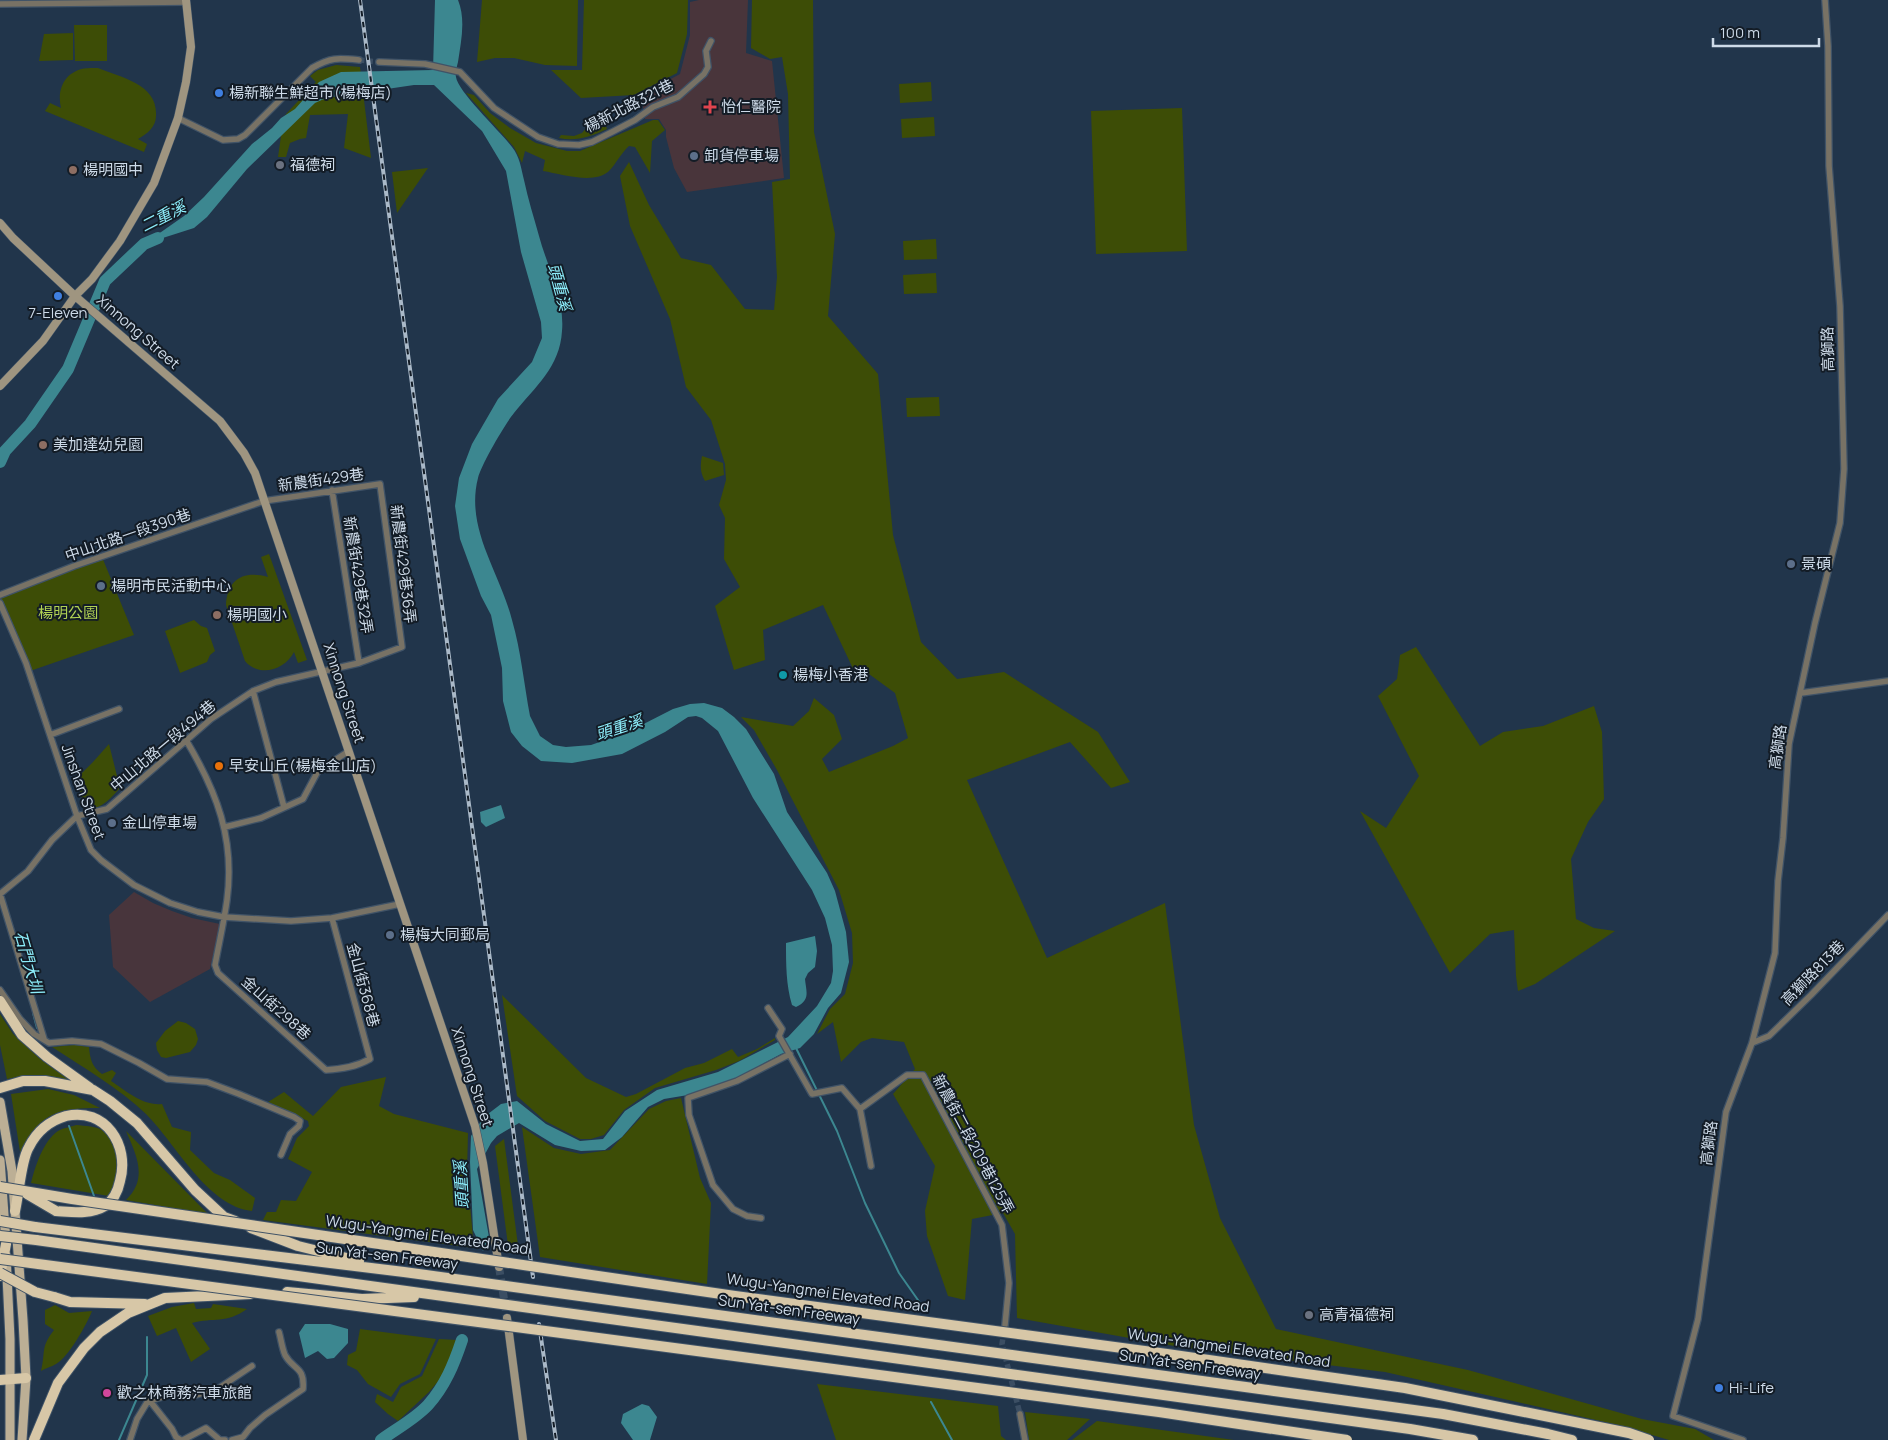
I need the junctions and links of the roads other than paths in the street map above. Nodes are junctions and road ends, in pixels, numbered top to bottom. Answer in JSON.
{"nodes":[{"id":1,"x":1825,"y":0,"type":"edge"},
{"id":2,"x":62,"y":1,"type":"edge"},
{"id":3,"x":186,"y":1,"type":"edge"},
{"id":4,"x":10,"y":2,"type":"edge"},
{"id":5,"x":0,"y":4,"type":"edge"},
{"id":6,"x":711,"y":40,"type":"dead end"},
{"id":7,"x":359,"y":60,"type":"tunnel mouth"},
{"id":8,"x":379,"y":62,"type":"tunnel mouth"},
{"id":9,"x":178,"y":118,"type":"junction"},
{"id":10,"x":0,"y":223,"type":"edge"},
{"id":11,"x":75,"y":296,"type":"junction"},
{"id":12,"x":0,"y":386,"type":"edge"},
{"id":13,"x":380,"y":484,"type":"joint"},
{"id":14,"x":332,"y":490,"type":"junction"},
{"id":15,"x":264,"y":501,"type":"junction"},
{"id":16,"x":0,"y":595,"type":"edge"},
{"id":17,"x":0,"y":603,"type":"edge"},
{"id":18,"x":402,"y":647,"type":"joint"},
{"id":19,"x":359,"y":663,"type":"junction"},
{"id":20,"x":323,"y":672,"type":"junction"},
{"id":21,"x":1888,"y":681,"type":"edge"},
{"id":22,"x":253,"y":691,"type":"junction"},
{"id":23,"x":1800,"y":693,"type":"junction"},
{"id":24,"x":119,"y":709,"type":"dead end"},
{"id":25,"x":50,"y":735,"type":"junction"},
{"id":26,"x":186,"y":740,"type":"junction"},
{"id":27,"x":349,"y":751,"type":"junction"},
{"id":28,"x":284,"y":807,"type":"junction"},
{"id":29,"x":77,"y":816,"type":"junction"},
{"id":30,"x":225,"y":827,"type":"junction"},
{"id":31,"x":0,"y":894,"type":"edge"},
{"id":32,"x":400,"y":904,"type":"junction"},
{"id":33,"x":1888,"y":915,"type":"edge"},
{"id":34,"x":224,"y":917,"type":"junction"},
{"id":35,"x":332,"y":918,"type":"junction"},
{"id":36,"x":0,"y":990,"type":"edge"},
{"id":37,"x":0,"y":1002,"type":"edge"},
{"id":38,"x":768,"y":1008,"type":"dead end"},
{"id":39,"x":44,"y":1039,"type":"junction"},
{"id":40,"x":1752,"y":1043,"type":"junction"},
{"id":41,"x":789,"y":1052,"type":"junction"},
{"id":42,"x":370,"y":1059,"type":"joint"},
{"id":43,"x":0,"y":1088,"type":"edge"},
{"id":44,"x":93,"y":1090,"type":"junction"},
{"id":45,"x":0,"y":1102,"type":"edge"},
{"id":46,"x":860,"y":1110,"type":"junction"},
{"id":47,"x":281,"y":1155,"type":"dead end"},
{"id":48,"x":0,"y":1160,"type":"edge"},
{"id":49,"x":871,"y":1166,"type":"dead end"},
{"id":50,"x":0,"y":1179,"type":"edge"},
{"id":51,"x":0,"y":1187,"type":"edge"},
{"id":52,"x":16,"y":1210,"type":"junction"},
{"id":53,"x":761,"y":1218,"type":"dead end"},
{"id":54,"x":0,"y":1221,"type":"edge"},
{"id":55,"x":3,"y":1240,"type":"edge"},
{"id":56,"x":0,"y":1259,"type":"edge"},
{"id":57,"x":499,"y":1267,"type":"tunnel mouth"},
{"id":58,"x":404,"y":1272,"type":"junction"},
{"id":59,"x":0,"y":1274,"type":"edge"},
{"id":60,"x":442,"y":1296,"type":"junction"},
{"id":61,"x":136,"y":1307,"type":"junction"},
{"id":62,"x":507,"y":1318,"type":"tunnel mouth"},
{"id":63,"x":1005,"y":1325,"type":"tunnel mouth"},
{"id":64,"x":278,"y":1332,"type":"dead end"},
{"id":65,"x":252,"y":1366,"type":"dead end"},
{"id":66,"x":26,"y":1378,"type":"junction"},
{"id":67,"x":5,"y":1379,"type":"edge"},
{"id":68,"x":150,"y":1401,"type":"junction"},
{"id":69,"x":1020,"y":1414,"type":"tunnel mouth"},
{"id":70,"x":1410,"y":1429,"type":"junction"},
{"id":71,"x":10,"y":1440,"type":"edge"},
{"id":72,"x":22,"y":1440,"type":"edge"},
{"id":73,"x":34,"y":1440,"type":"edge"},
{"id":74,"x":130,"y":1440,"type":"edge"},
{"id":75,"x":182,"y":1440,"type":"edge"},
{"id":76,"x":225,"y":1440,"type":"edge"},
{"id":77,"x":232,"y":1440,"type":"edge"},
{"id":78,"x":523,"y":1440,"type":"edge"},
{"id":79,"x":1025,"y":1440,"type":"edge"},
{"id":80,"x":1347,"y":1440,"type":"edge"},
{"id":81,"x":1446,"y":1440,"type":"edge"},
{"id":82,"x":1473,"y":1440,"type":"edge"},
{"id":83,"x":1572,"y":1440,"type":"edge"},
{"id":84,"x":1649,"y":1440,"type":"edge"},
{"id":85,"x":1743,"y":1440,"type":"edge"}],
"edges":[{"from":1,"to":23,"type":"street","name":"高獅路"},
{"from":2,"to":3,"type":"street"},
{"from":2,"to":4,"type":"street"},
{"from":3,"to":9,"type":"street"},
{"from":4,"to":5,"type":"street"},
{"from":6,"to":8,"type":"street","name":"楊新北路321巷"},
{"from":7,"to":9,"type":"street"},
{"from":9,"to":11,"type":"street"},
{"from":10,"to":11,"type":"street","name":"Xinnong Street"},
{"from":11,"to":12,"type":"street"},
{"from":11,"to":15,"type":"street","name":"Xinnong Street"},
{"from":13,"to":14,"type":"street","name":"新農街429巷"},
{"from":13,"to":18,"type":"street","name":"新農街429巷36弄"},
{"from":14,"to":15,"type":"street","name":"新農街429巷"},
{"from":14,"to":19,"type":"street","name":"新農街429巷32弄"},
{"from":15,"to":16,"type":"street","name":"中山北路一段390巷"},
{"from":15,"to":20,"type":"street","name":"Xinnong Street"},
{"from":17,"to":25,"type":"street","name":"Jinshan Street"},
{"from":18,"to":19,"type":"street","name":"中山北路一段494巷"},
{"from":19,"to":20,"type":"street","name":"中山北路一段494巷"},
{"from":20,"to":22,"type":"street","name":"中山北路一段494巷"},
{"from":20,"to":27,"type":"street","name":"Xinnong Street"},
{"from":21,"to":23,"type":"street"},
{"from":22,"to":26,"type":"street","name":"中山北路一段494巷"},
{"from":22,"to":28,"type":"street"},
{"from":23,"to":40,"type":"street","name":"高獅路"},
{"from":24,"to":25,"type":"street"},
{"from":25,"to":29,"type":"street","name":"Jinshan Street"},
{"from":26,"to":29,"type":"street","name":"中山北路一段494巷"},
{"from":26,"to":30,"type":"street"},
{"from":27,"to":28,"type":"street"},
{"from":27,"to":32,"type":"street","name":"Xinnong Street"},
{"from":28,"to":30,"type":"street"},
{"from":29,"to":31,"type":"street"},
{"from":29,"to":34,"type":"street","name":"Jinshan Street"},
{"from":30,"to":34,"type":"street"},
{"from":31,"to":39,"type":"street"},
{"from":32,"to":35,"type":"street","name":"Jinshan Street"},
{"from":32,"to":57,"type":"street","name":"Xinnong Street"},
{"from":33,"to":40,"type":"street","name":"高獅路813巷"},
{"from":34,"to":35,"type":"street","name":"Jinshan Street"},
{"from":34,"to":42,"type":"street","name":"金山街298巷"},
{"from":35,"to":42,"type":"street","name":"金山街368巷"},
{"from":36,"to":39,"type":"street"},
{"from":37,"to":44,"type":"highway"},
{"from":38,"to":41,"type":"street"},
{"from":39,"to":47,"type":"street"},
{"from":40,"to":85,"type":"street","name":"高獅路"},
{"from":41,"to":46,"type":"street"},
{"from":41,"to":53,"type":"street"},
{"from":43,"to":44,"type":"highway"},
{"from":44,"to":58,"type":"highway"},
{"from":45,"to":52,"type":"main road"},
{"from":46,"to":49,"type":"street"},
{"from":46,"to":63,"type":"street","name":"新農街二段209巷125弄"},
{"from":48,"to":55,"type":"main road"},
{"from":50,"to":52,"type":"highway","bridge":true},
{"from":51,"to":84,"type":"highway","name":"Wugu-Yangmei Elevated Road","bridge":true},
{"from":52,"to":66,"type":"main road"},
{"from":54,"to":58,"type":"highway","name":"Sun Yat-sen Freeway","bridge":true},
{"from":55,"to":59,"type":"highway"},
{"from":55,"to":60,"type":"highway","name":"Sun Yat-sen Freeway","bridge":true},
{"from":55,"to":67,"type":"main road"},
{"from":56,"to":80,"type":"highway","bridge":true},
{"from":58,"to":83,"type":"highway","name":"Sun Yat-sen Freeway"},
{"from":59,"to":61,"type":"highway","bridge":true},
{"from":60,"to":61,"type":"highway"},
{"from":60,"to":70,"type":"highway","name":"Sun Yat-sen Freeway"},
{"from":61,"to":73,"type":"highway"},
{"from":62,"to":78,"type":"street"},
{"from":64,"to":77,"type":"street"},
{"from":65,"to":68,"type":"street"},
{"from":66,"to":67,"type":"highway"},
{"from":66,"to":72,"type":"main road"},
{"from":67,"to":71,"type":"main road"},
{"from":68,"to":74,"type":"street"},
{"from":68,"to":75,"type":"street"},
{"from":69,"to":79,"type":"street"},
{"from":70,"to":81,"type":"highway"},
{"from":70,"to":82,"type":"highway","name":"Sun Yat-sen Freeway"},
{"from":75,"to":76,"type":"street"}]}
